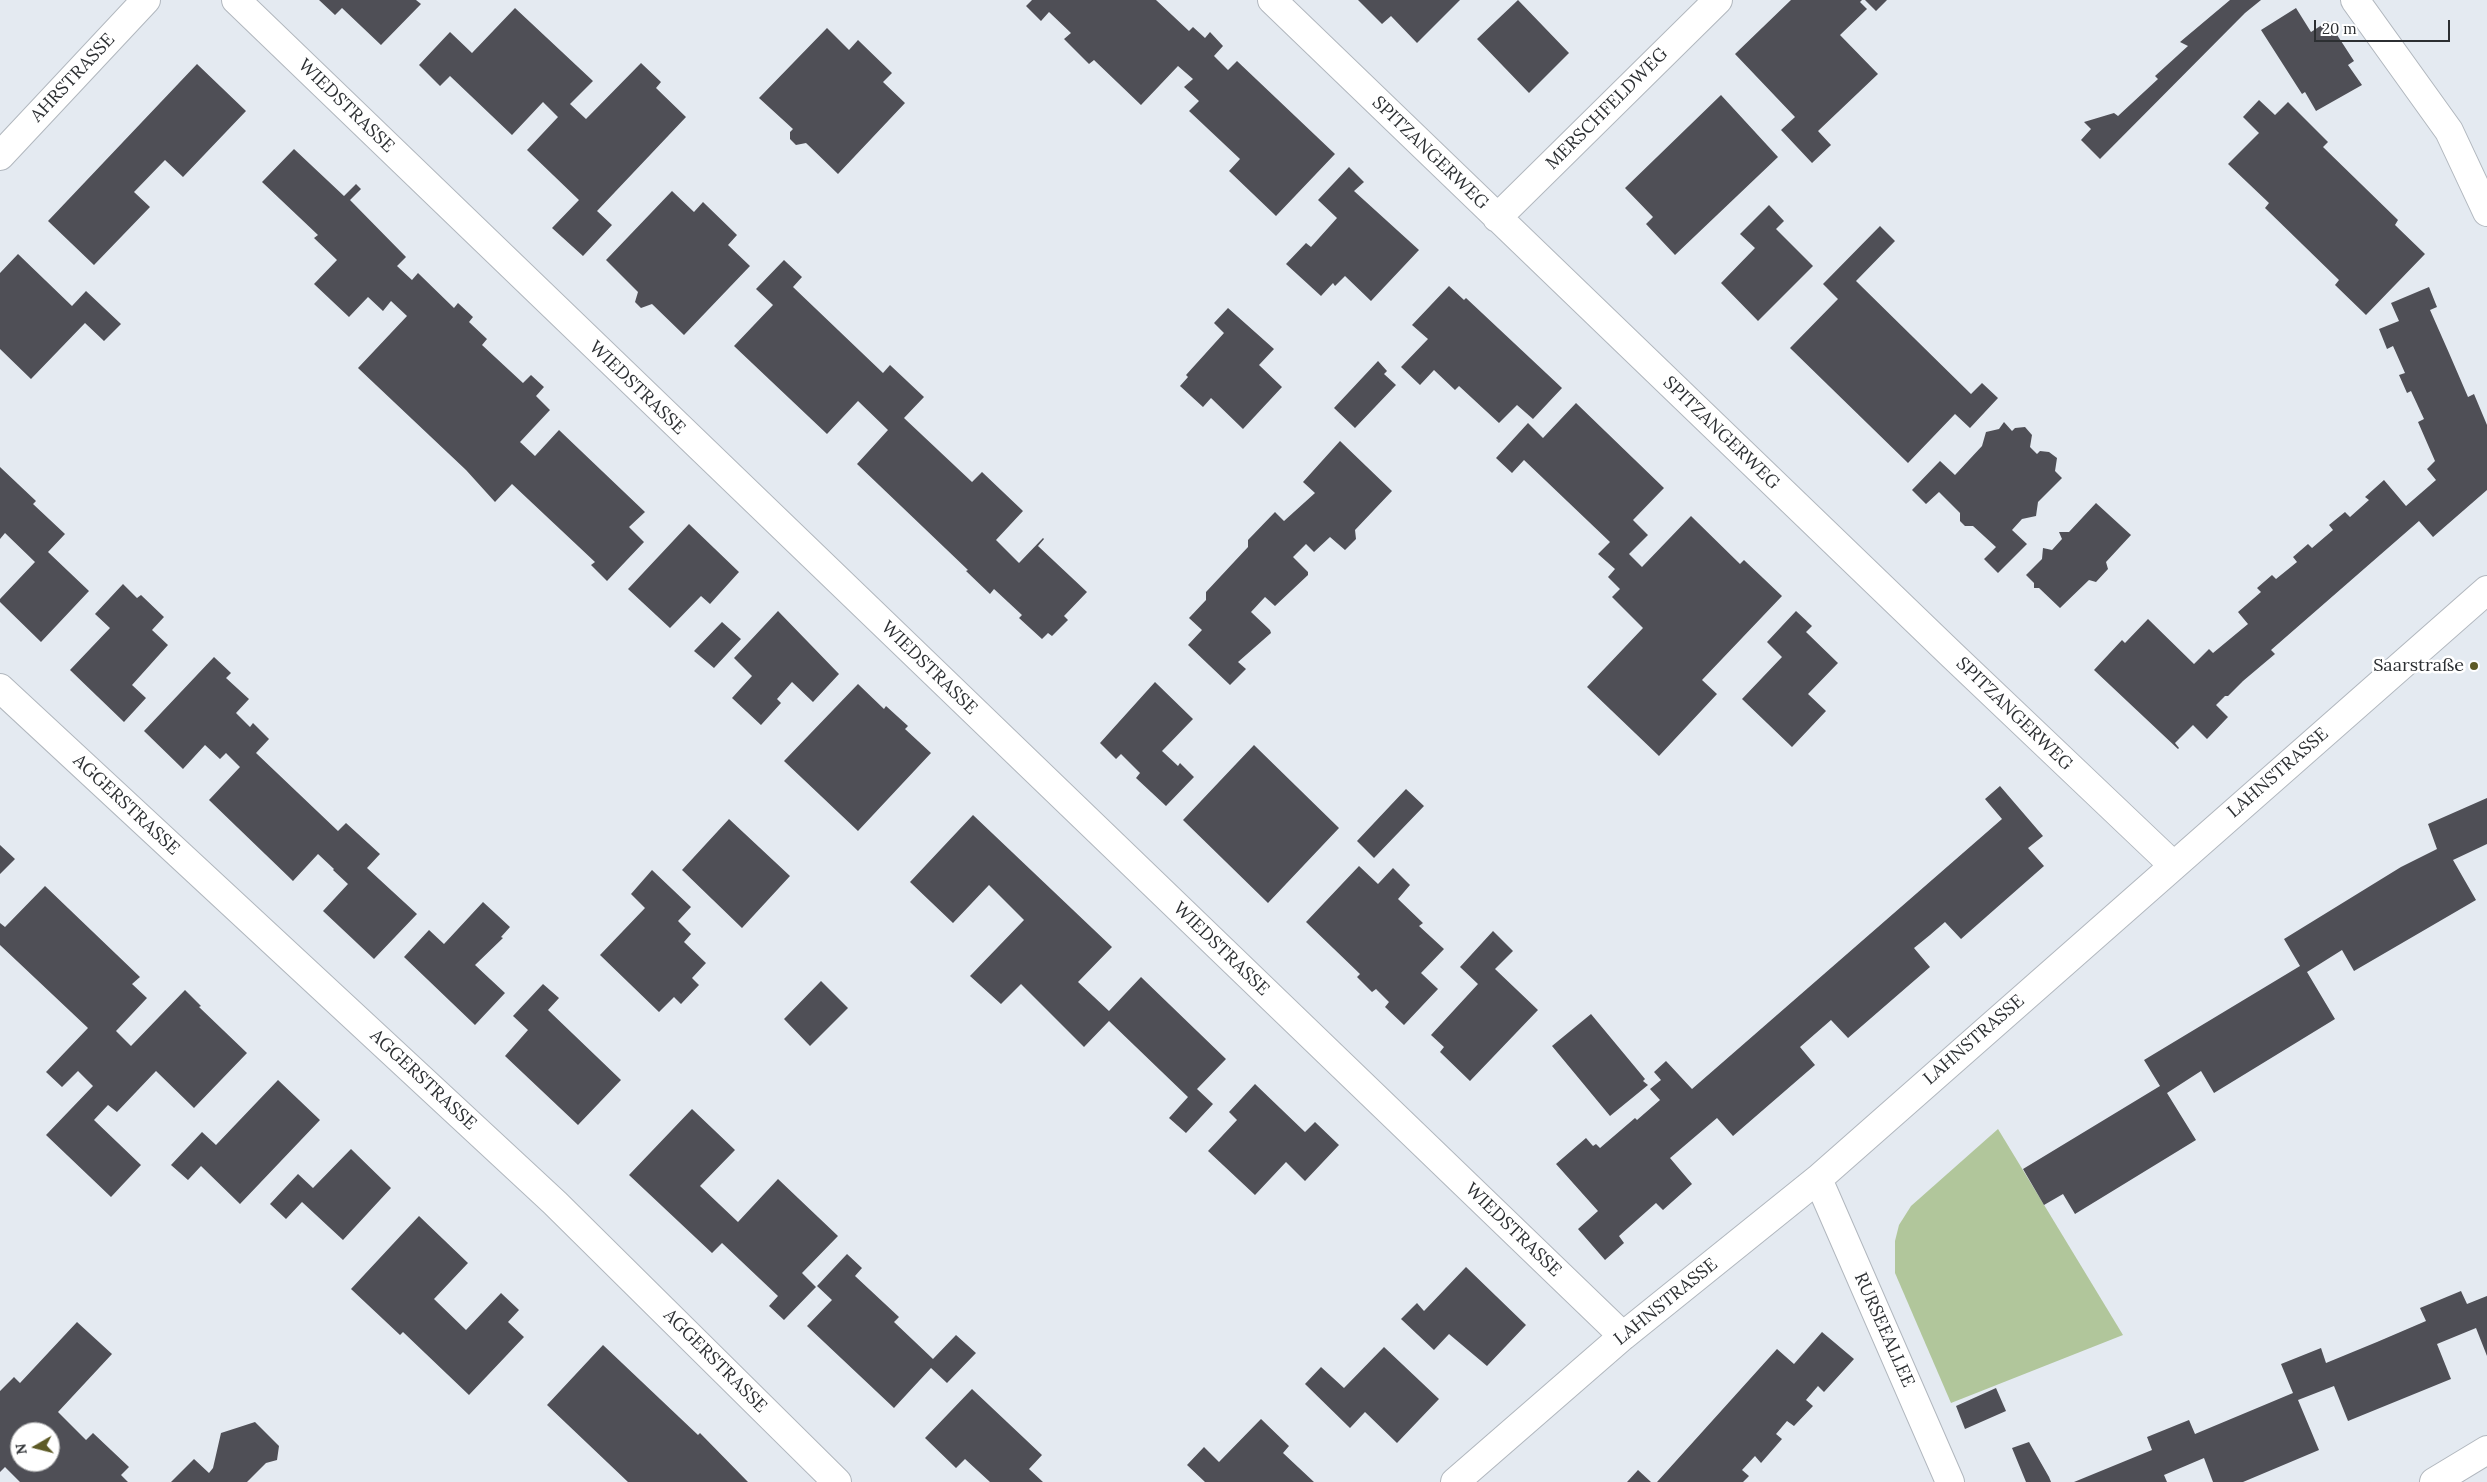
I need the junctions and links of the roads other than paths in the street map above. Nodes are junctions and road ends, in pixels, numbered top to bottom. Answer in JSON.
{"nodes":[{"id":1,"x":146,"y":0,"type":"edge"},
{"id":2,"x":236,"y":0,"type":"edge"},
{"id":3,"x":1272,"y":0,"type":"edge"},
{"id":4,"x":1718,"y":0,"type":"edge"},
{"id":5,"x":2355,"y":0,"type":"edge"},
{"id":6,"x":0,"y":156,"type":"edge"},
{"id":7,"x":2487,"y":212,"type":"edge"},
{"id":8,"x":1497,"y":218,"type":"junction"},
{"id":9,"x":2487,"y":590,"type":"edge"},
{"id":10,"x":0,"y":688,"type":"edge"},
{"id":11,"x":2173,"y":865,"type":"junction"},
{"id":12,"x":1818,"y":1179,"type":"junction"},
{"id":13,"x":1623,"y":1336,"type":"junction"},
{"id":14,"x":2487,"y":1450,"type":"edge"},
{"id":15,"x":837,"y":1482,"type":"edge"},
{"id":16,"x":1455,"y":1482,"type":"edge"},
{"id":17,"x":1950,"y":1482,"type":"edge"},
{"id":18,"x":2434,"y":1482,"type":"edge"}],
"edges":[{"from":1,"to":6,"type":"street","name":"AHRSTRASSE"},
{"from":2,"to":13,"type":"street","name":"WIEDSTRASSE"},
{"from":3,"to":8,"type":"street","name":"SPITZANGERWEG"},
{"from":4,"to":8,"type":"street","name":"MERSCHFELDWEG"},
{"from":5,"to":7,"type":"street"},
{"from":8,"to":11,"type":"street","name":"SPITZANGERWEG"},
{"from":9,"to":11,"type":"street","name":"LAHNSTRASSE"},
{"from":10,"to":15,"type":"street","name":"AGGERSTRASSE"},
{"from":11,"to":12,"type":"street","name":"LAHNSTRASSE"},
{"from":12,"to":13,"type":"street","name":"LAHNSTRASSE"},
{"from":12,"to":17,"type":"street","name":"RURSEEALLEE"},
{"from":13,"to":16,"type":"street","name":"LAHNSTRASSE"},
{"from":14,"to":18,"type":"street"}]}
